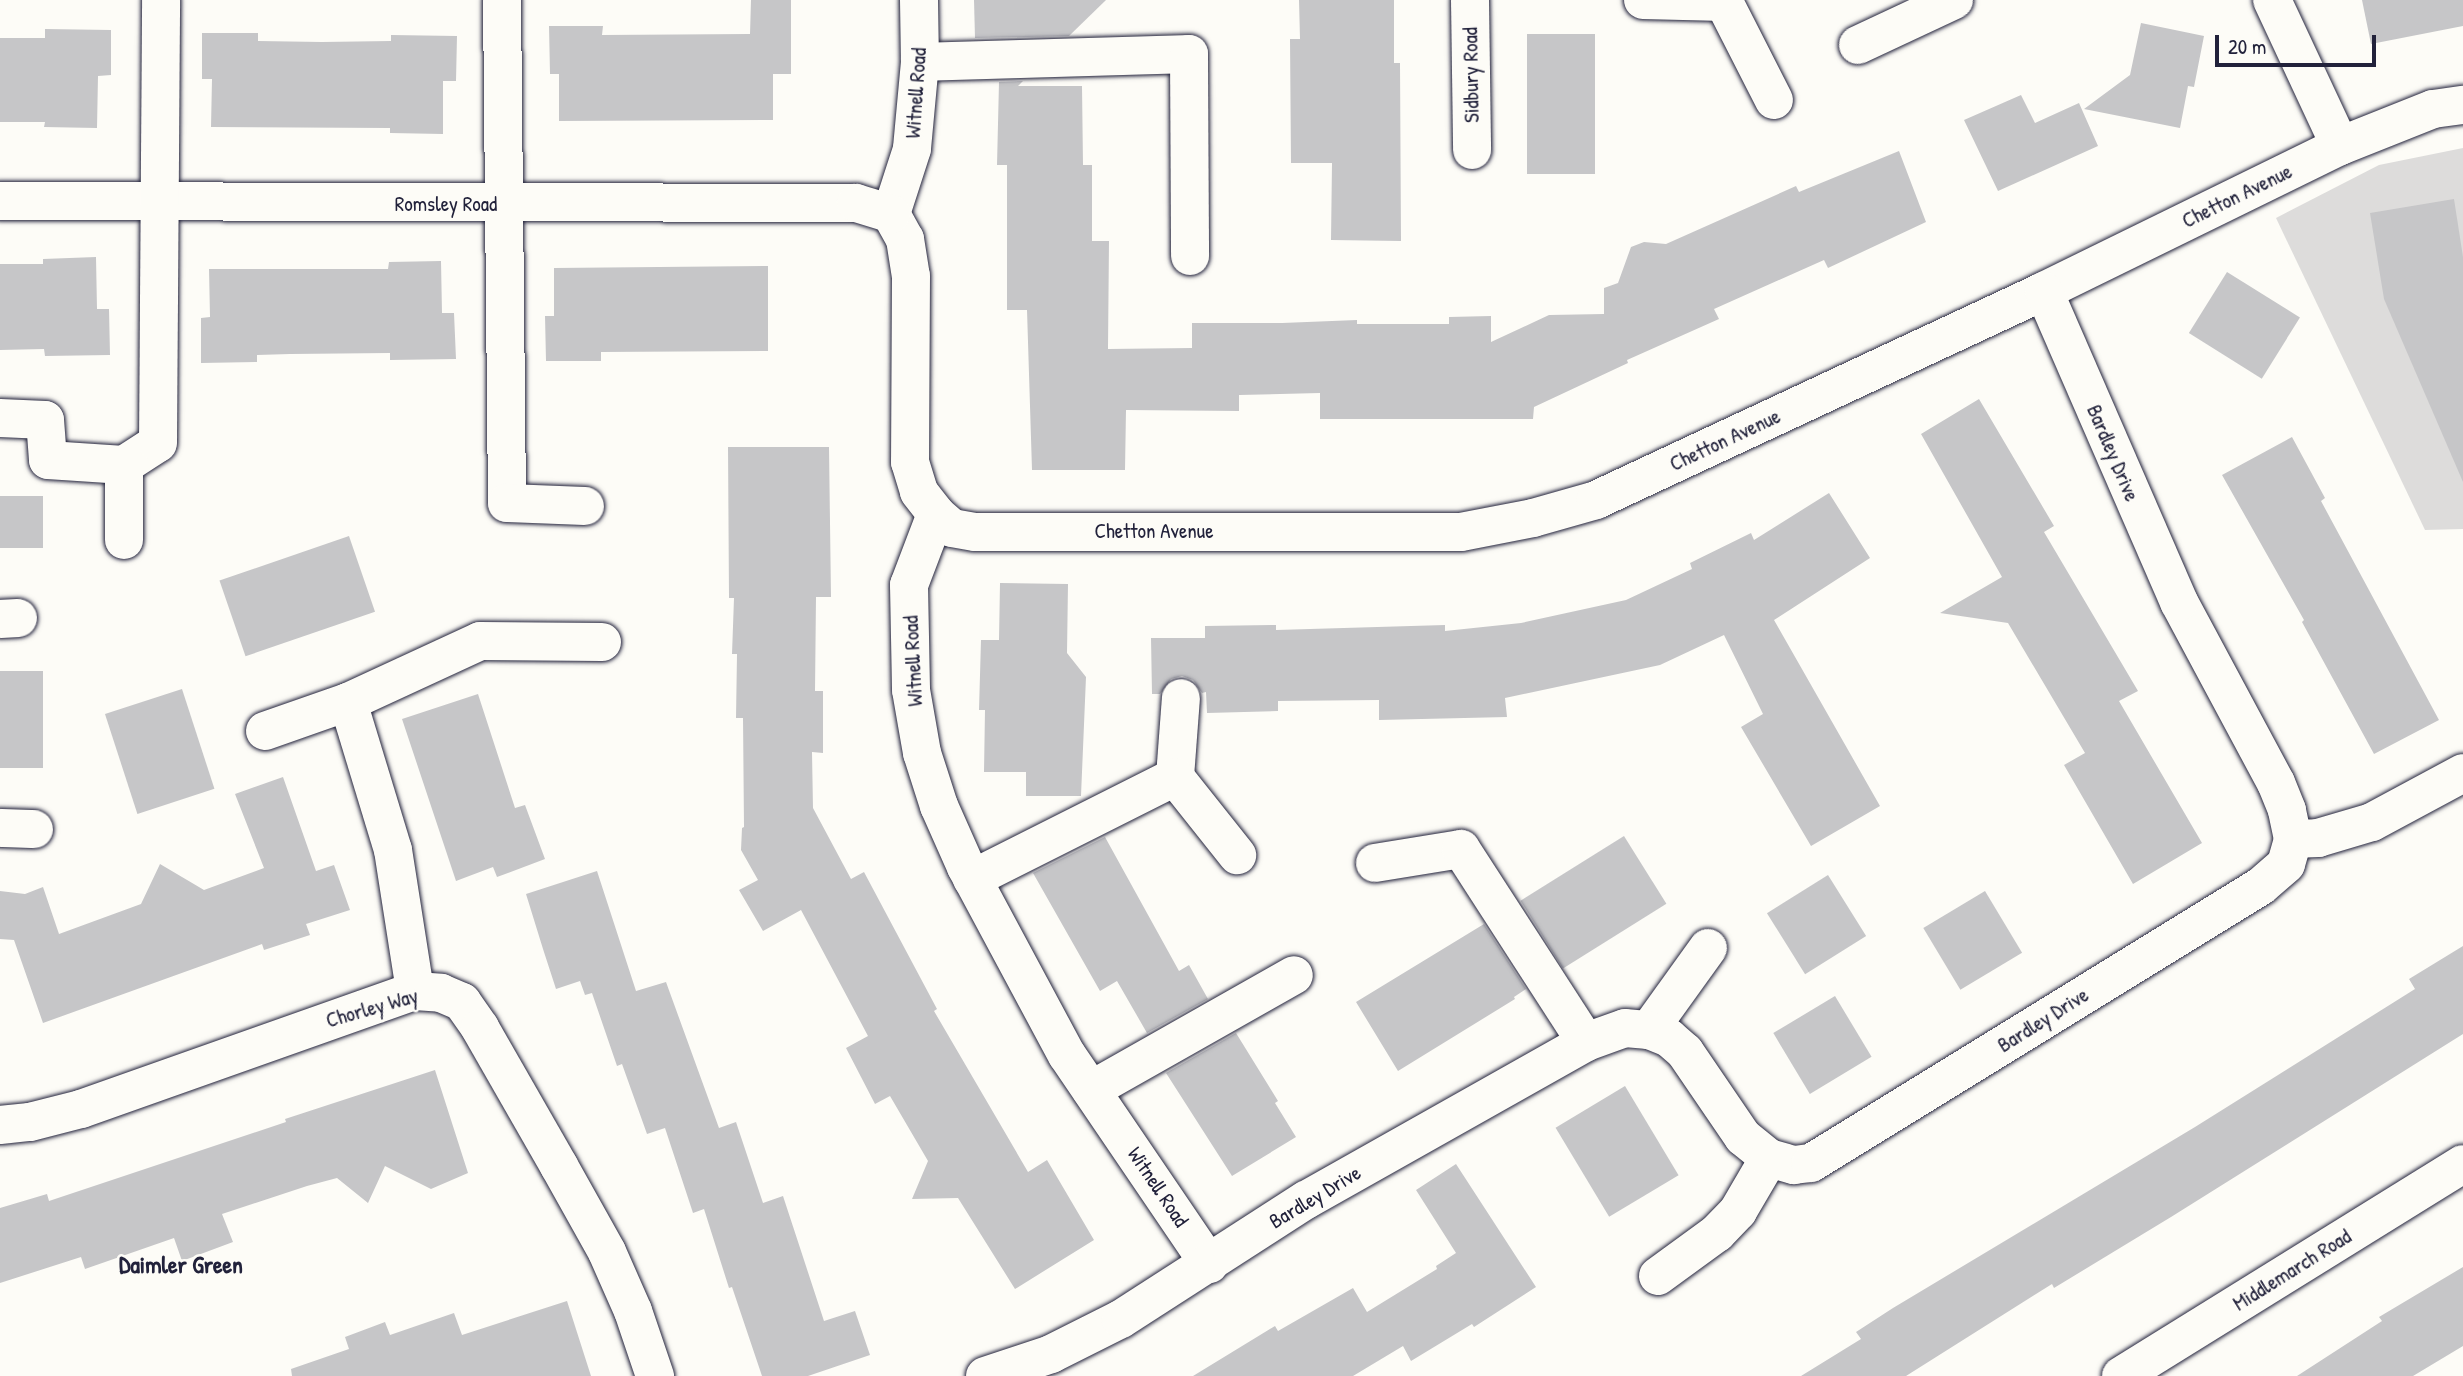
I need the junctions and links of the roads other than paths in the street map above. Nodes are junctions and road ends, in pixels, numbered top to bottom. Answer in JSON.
{"nodes":[{"id":1,"x":162,"y":0,"type":"edge"},
{"id":2,"x":502,"y":0,"type":"edge"},
{"id":3,"x":919,"y":0,"type":"edge"},
{"id":4,"x":1470,"y":0,"type":"edge"},
{"id":5,"x":1643,"y":0,"type":"edge"},
{"id":6,"x":1954,"y":0,"type":"edge"},
{"id":7,"x":2272,"y":0,"type":"edge"},
{"id":8,"x":1858,"y":46,"type":"dead end"},
{"id":9,"x":920,"y":62,"type":"junction"},
{"id":10,"x":1774,"y":100,"type":"dead end"},
{"id":11,"x":2463,"y":106,"type":"edge"},
{"id":12,"x":2340,"y":146,"type":"junction"},
{"id":13,"x":1472,"y":150,"type":"dead end"},
{"id":14,"x":0,"y":201,"type":"edge"},
{"id":15,"x":158,"y":202,"type":"junction"},
{"id":16,"x":505,"y":204,"type":"junction"},
{"id":17,"x":891,"y":214,"type":"junction"},
{"id":18,"x":1190,"y":256,"type":"dead end"},
{"id":19,"x":2044,"y":291,"type":"junction"},
{"id":20,"x":0,"y":418,"type":"edge"},
{"id":21,"x":124,"y":465,"type":"junction"},
{"id":22,"x":585,"y":506,"type":"dead end"},
{"id":23,"x":936,"y":514,"type":"junction"},
{"id":24,"x":124,"y":540,"type":"dead end"},
{"id":25,"x":602,"y":642,"type":"dead end"},
{"id":26,"x":1181,"y":698,"type":"dead end"},
{"id":27,"x":348,"y":702,"type":"junction"},
{"id":28,"x":265,"y":731,"type":"dead end"},
{"id":29,"x":2463,"y":773,"type":"edge"},
{"id":30,"x":1175,"y":777,"type":"junction"},
{"id":31,"x":2293,"y":839,"type":"junction"},
{"id":32,"x":1237,"y":855,"type":"dead end"},
{"id":33,"x":1375,"y":863,"type":"dead end"},
{"id":34,"x":972,"y":879,"type":"junction"},
{"id":35,"x":1708,"y":948,"type":"dead end"},
{"id":36,"x":1294,"y":975,"type":"dead end"},
{"id":37,"x":415,"y":991,"type":"junction"},
{"id":38,"x":1649,"y":1030,"type":"junction"},
{"id":39,"x":1586,"y":1042,"type":"junction"},
{"id":40,"x":1091,"y":1090,"type":"junction"},
{"id":41,"x":0,"y":1125,"type":"edge"},
{"id":42,"x":1769,"y":1158,"type":"junction"},
{"id":43,"x":2463,"y":1164,"type":"edge"},
{"id":44,"x":1209,"y":1264,"type":"junction"},
{"id":45,"x":1658,"y":1276,"type":"dead end"},
{"id":46,"x":655,"y":1376,"type":"edge"},
{"id":47,"x":985,"y":1376,"type":"edge"},
{"id":48,"x":2120,"y":1376,"type":"edge"}],
"edges":[{"from":1,"to":15,"type":"street"},
{"from":2,"to":16,"type":"street"},
{"from":3,"to":9,"type":"street","name":"Witnell Road"},
{"from":4,"to":13,"type":"street","name":"Sidbury Road"},
{"from":5,"to":10,"type":"street"},
{"from":6,"to":8,"type":"street"},
{"from":7,"to":12,"type":"street"},
{"from":9,"to":17,"type":"street","name":"Witnell Road"},
{"from":9,"to":18,"type":"street"},
{"from":11,"to":12,"type":"street","name":"Chetton Avenue"},
{"from":12,"to":19,"type":"street","name":"Chetton Avenue"},
{"from":14,"to":15,"type":"street","name":"Romsley Road"},
{"from":15,"to":16,"type":"street","name":"Romsley Road"},
{"from":15,"to":21,"type":"street"},
{"from":16,"to":17,"type":"street","name":"Romsley Road"},
{"from":16,"to":22,"type":"street"},
{"from":17,"to":23,"type":"street"},
{"from":19,"to":23,"type":"street","name":"Chetton Avenue"},
{"from":19,"to":31,"type":"street","name":"Bardley Drive"},
{"from":20,"to":21,"type":"street"},
{"from":21,"to":24,"type":"street"},
{"from":23,"to":34,"type":"street","name":"Witnell Road"},
{"from":25,"to":27,"type":"street"},
{"from":26,"to":30,"type":"street"},
{"from":27,"to":28,"type":"street"},
{"from":27,"to":37,"type":"street"},
{"from":29,"to":31,"type":"street"},
{"from":30,"to":32,"type":"street"},
{"from":30,"to":34,"type":"street"},
{"from":31,"to":42,"type":"street","name":"Bardley Drive"},
{"from":33,"to":39,"type":"street"},
{"from":34,"to":40,"type":"street","name":"Witnell Road"},
{"from":35,"to":38,"type":"street"},
{"from":36,"to":40,"type":"street"},
{"from":37,"to":41,"type":"street","name":"Chorley Way"},
{"from":37,"to":46,"type":"street","name":"Chorley Way"},
{"from":38,"to":39,"type":"street","name":"Bardley Drive"},
{"from":38,"to":42,"type":"street","name":"Bardley Drive"},
{"from":39,"to":44,"type":"street","name":"Bardley Drive"},
{"from":40,"to":44,"type":"street","name":"Witnell Road"},
{"from":42,"to":45,"type":"street"},
{"from":43,"to":48,"type":"street","name":"Middlemarch Road"},
{"from":44,"to":47,"type":"street","name":"Bardley Drive"}]}
